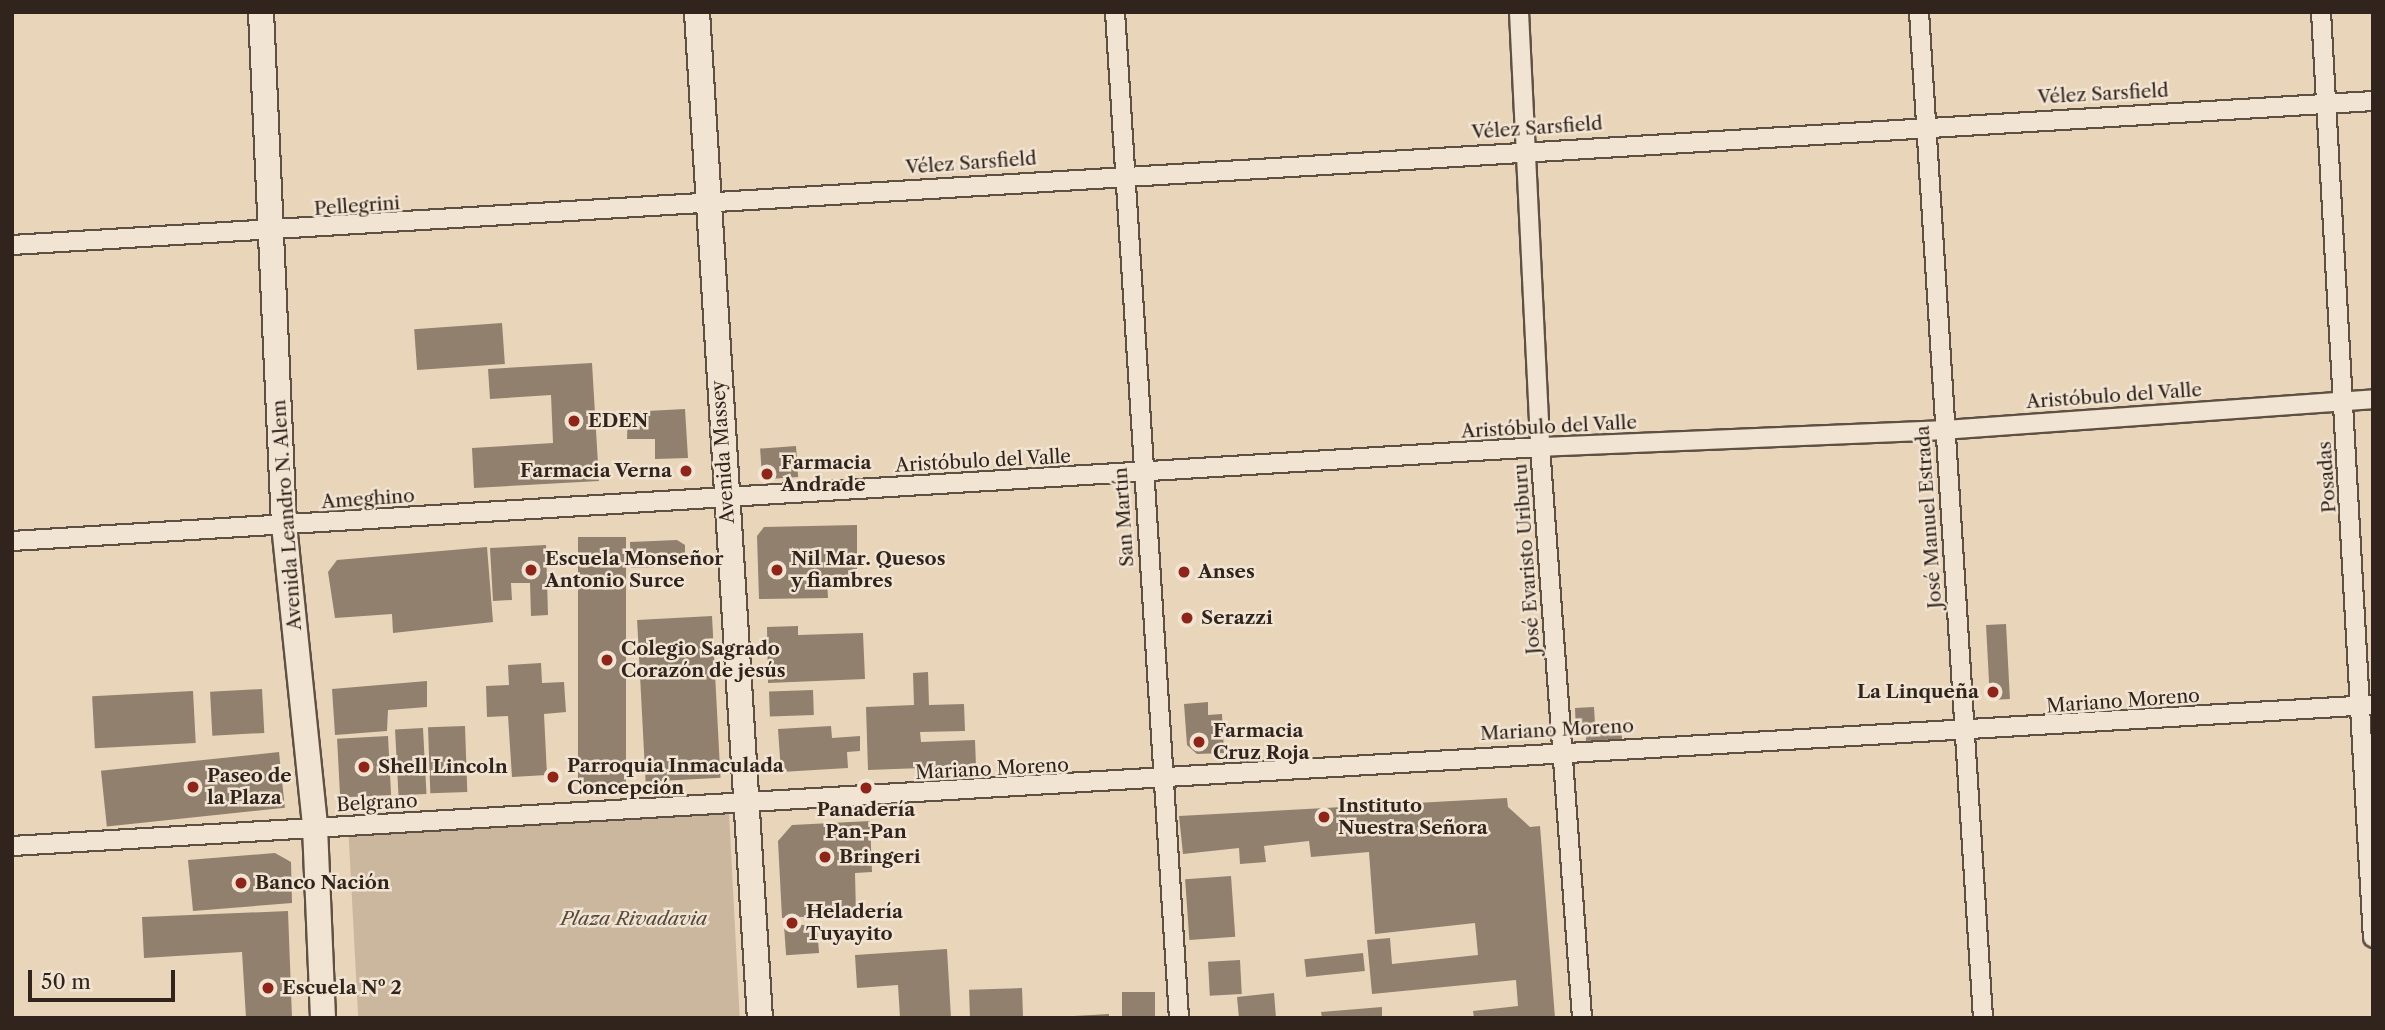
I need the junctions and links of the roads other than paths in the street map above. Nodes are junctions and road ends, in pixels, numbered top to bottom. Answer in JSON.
{"nodes":[{"id":1,"x":261,"y":12,"type":"edge"},
{"id":2,"x":697,"y":12,"type":"edge"},
{"id":3,"x":1115,"y":12,"type":"edge"},
{"id":4,"x":1519,"y":12,"type":"edge"},
{"id":5,"x":1919,"y":12,"type":"edge"},
{"id":6,"x":2321,"y":12,"type":"edge"},
{"id":7,"x":2373,"y":101,"type":"edge"},
{"id":8,"x":2327,"y":103,"type":"junction"},
{"id":9,"x":1924,"y":124,"type":"junction"},
{"id":10,"x":1528,"y":149,"type":"junction"},
{"id":11,"x":1122,"y":173,"type":"junction"},
{"id":12,"x":705,"y":204,"type":"junction"},
{"id":13,"x":270,"y":232,"type":"junction"},
{"id":14,"x":12,"y":245,"type":"edge"},
{"id":15,"x":2373,"y":398,"type":"edge"},
{"id":16,"x":2343,"y":400,"type":"junction"},
{"id":17,"x":1944,"y":430,"type":"junction"},
{"id":18,"x":1540,"y":447,"type":"junction"},
{"id":19,"x":1142,"y":473,"type":"junction"},
{"id":20,"x":727,"y":497,"type":"junction"},
{"id":21,"x":284,"y":525,"type":"junction"},
{"id":22,"x":12,"y":541,"type":"edge"},
{"id":23,"x":2368,"y":706,"type":"edge"},
{"id":24,"x":1966,"y":733,"type":"junction"},
{"id":25,"x":1562,"y":749,"type":"junction"},
{"id":26,"x":1166,"y":780,"type":"junction"},
{"id":27,"x":745,"y":802,"type":"junction"},
{"id":28,"x":315,"y":827,"type":"junction"},
{"id":29,"x":12,"y":846,"type":"edge"},
{"id":30,"x":2373,"y":939,"type":"edge"},
{"id":31,"x":323,"y":1018,"type":"edge"},
{"id":32,"x":760,"y":1018,"type":"edge"},
{"id":33,"x":1180,"y":1018,"type":"edge"},
{"id":34,"x":1582,"y":1018,"type":"edge"},
{"id":35,"x":1983,"y":1018,"type":"edge"}],
"edges":[{"from":1,"to":13,"type":"main road","name":"Avenida Leandro N. Alem"},
{"from":2,"to":12,"type":"main road","name":"Avenida Massey"},
{"from":3,"to":11,"type":"street","name":"San Martín"},
{"from":4,"to":10,"type":"street","name":"José Evaristo Uriburu"},
{"from":5,"to":9,"type":"street","name":"José Manuel Estrada"},
{"from":6,"to":8,"type":"street","name":"Posadas"},
{"from":7,"to":8,"type":"street","name":"Vélez Sarsfield"},
{"from":8,"to":9,"type":"street","name":"Vélez Sarsfield"},
{"from":8,"to":16,"type":"street","name":"Posadas"},
{"from":9,"to":10,"type":"street","name":"Vélez Sarsfield"},
{"from":9,"to":17,"type":"street","name":"José Manuel Estrada"},
{"from":10,"to":11,"type":"street","name":"Vélez Sarsfield"},
{"from":10,"to":18,"type":"street","name":"José Evaristo Uriburu"},
{"from":11,"to":12,"type":"street","name":"Vélez Sarsfield"},
{"from":11,"to":19,"type":"street","name":"San Martín"},
{"from":12,"to":13,"type":"street","name":"Pellegrini"},
{"from":12,"to":20,"type":"main road","name":"Avenida Massey"},
{"from":13,"to":14,"type":"street","name":"Pellegrini"},
{"from":13,"to":21,"type":"main road","name":"Avenida Leandro N. Alem"},
{"from":15,"to":16,"type":"street","name":"Aristóbulo del Valle"},
{"from":16,"to":17,"type":"street","name":"Aristóbulo del Valle"},
{"from":16,"to":23,"type":"street","name":"Posadas"},
{"from":17,"to":18,"type":"street","name":"Aristóbulo del Valle"},
{"from":17,"to":24,"type":"street","name":"José Manuel Estrada"},
{"from":18,"to":19,"type":"street","name":"Aristóbulo del Valle"},
{"from":18,"to":25,"type":"street","name":"José Evaristo Uriburu"},
{"from":19,"to":20,"type":"street","name":"Aristóbulo del Valle"},
{"from":19,"to":26,"type":"street","name":"San Martín"},
{"from":20,"to":21,"type":"street","name":"Ameghino"},
{"from":20,"to":27,"type":"main road","name":"Avenida Massey"},
{"from":21,"to":22,"type":"street","name":"Ameghino"},
{"from":21,"to":28,"type":"main road","name":"Avenida Leandro N. Alem"},
{"from":23,"to":24,"type":"street","name":"Mariano Moreno"},
{"from":23,"to":30,"type":"street","name":"Posadas"},
{"from":24,"to":25,"type":"street","name":"Mariano Moreno"},
{"from":24,"to":35,"type":"street","name":"José Manuel Estrada"},
{"from":25,"to":26,"type":"street","name":"Mariano Moreno"},
{"from":25,"to":34,"type":"street","name":"José Evaristo Uriburu"},
{"from":26,"to":27,"type":"street","name":"Mariano Moreno"},
{"from":26,"to":33,"type":"street","name":"San Martín"},
{"from":27,"to":28,"type":"street","name":"Belgrano"},
{"from":27,"to":32,"type":"main road","name":"Avenida Massey"},
{"from":28,"to":29,"type":"street","name":"Belgrano"},
{"from":28,"to":31,"type":"main road","name":"Avenida Leandro N. Alem"}]}
